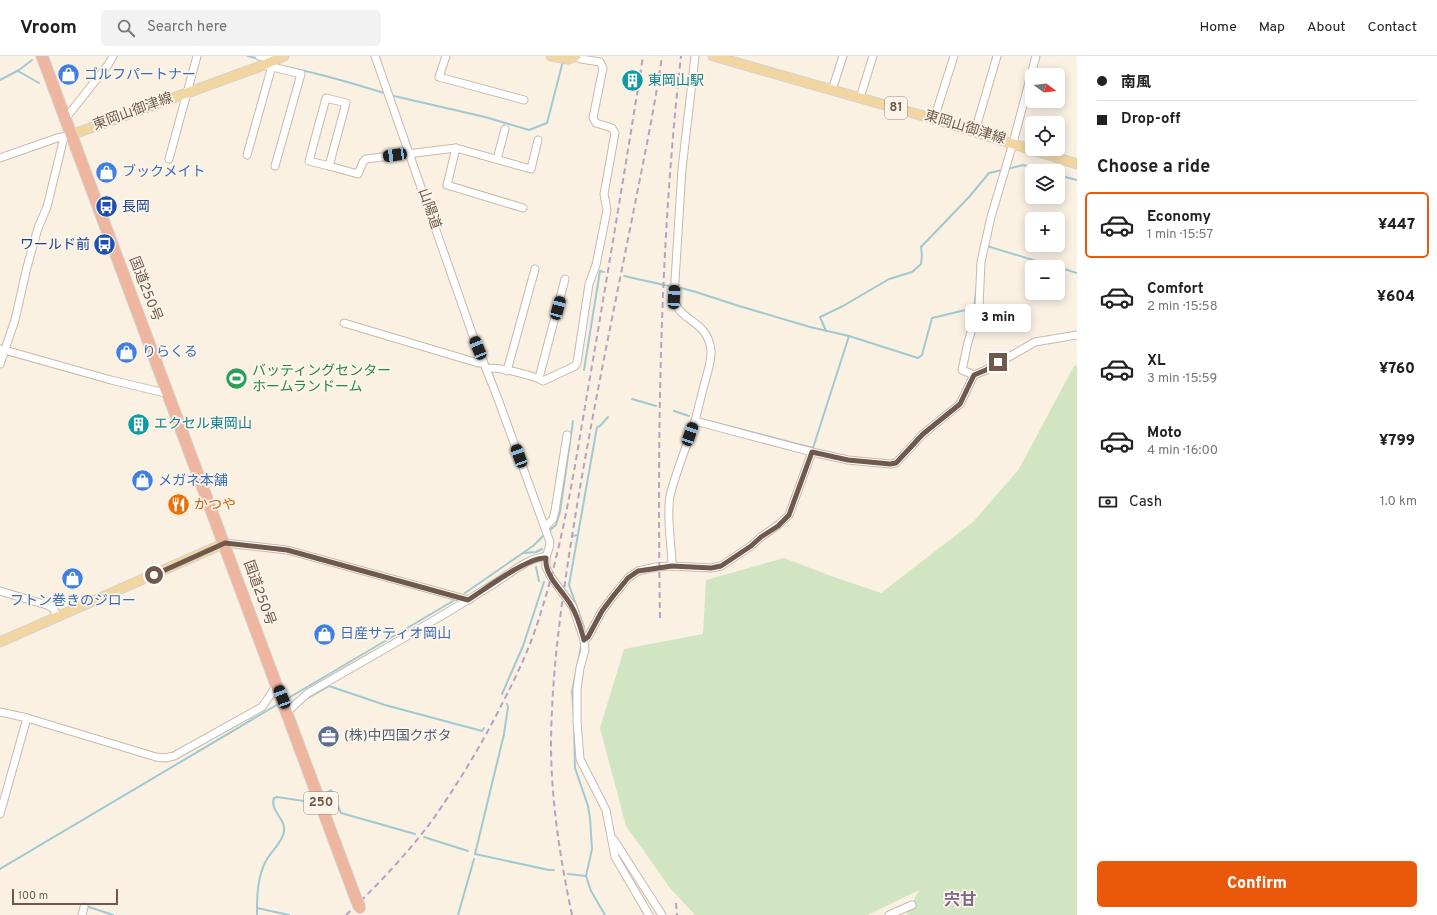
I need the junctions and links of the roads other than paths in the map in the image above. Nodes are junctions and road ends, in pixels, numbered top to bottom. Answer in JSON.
{"nodes":[{"id":1,"x":42,"y":56,"type":"edge"},
{"id":2,"x":113,"y":56,"type":"edge"},
{"id":3,"x":197,"y":56,"type":"edge"},
{"id":4,"x":259,"y":56,"type":"edge"},
{"id":5,"x":284,"y":56,"type":"edge"},
{"id":6,"x":375,"y":56,"type":"edge"},
{"id":7,"x":446,"y":56,"type":"edge"},
{"id":8,"x":551,"y":56,"type":"edge"},
{"id":9,"x":576,"y":56,"type":"edge"},
{"id":10,"x":695,"y":56,"type":"edge"},
{"id":11,"x":713,"y":56,"type":"edge"},
{"id":12,"x":843,"y":56,"type":"edge"},
{"id":13,"x":873,"y":56,"type":"edge"},
{"id":14,"x":954,"y":56,"type":"edge"},
{"id":15,"x":997,"y":56,"type":"edge"},
{"id":16,"x":1036,"y":56,"type":"edge"},
{"id":17,"x":726,"y":58,"type":"edge"},
{"id":18,"x":270,"y":64,"type":"junction"},
{"id":19,"x":832,"y":90,"type":"junction"},
{"id":20,"x":188,"y":93,"type":"junction"},
{"id":21,"x":860,"y":98,"type":"junction"},
{"id":22,"x":524,"y":100,"type":"dead end"},
{"id":23,"x":65,"y":119,"type":"junction"},
{"id":24,"x":934,"y":119,"type":"junction"},
{"id":25,"x":505,"y":129,"type":"dead end"},
{"id":26,"x":975,"y":131,"type":"junction"},
{"id":27,"x":68,"y":136,"type":"junction"},
{"id":28,"x":538,"y":140,"type":"dead end"},
{"id":29,"x":1013,"y":143,"type":"junction"},
{"id":30,"x":453,"y":148,"type":"junction"},
{"id":31,"x":409,"y":153,"type":"junction"},
{"id":32,"x":247,"y":155,"type":"dead end"},
{"id":33,"x":0,"y":158,"type":"edge"},
{"id":34,"x":169,"y":159,"type":"dead end"},
{"id":35,"x":497,"y":159,"type":"junction"},
{"id":36,"x":1077,"y":164,"type":"edge"},
{"id":37,"x":275,"y":166,"type":"dead end"},
{"id":38,"x":329,"y":166,"type":"junction"},
{"id":39,"x":522,"y":208,"type":"dead end"},
{"id":40,"x":535,"y":269,"type":"dead end"},
{"id":41,"x":565,"y":280,"type":"dead end"},
{"id":42,"x":344,"y":323,"type":"dead end"},
{"id":43,"x":1077,"y":335,"type":"edge"},
{"id":44,"x":2,"y":350,"type":"edge"},
{"id":45,"x":0,"y":364,"type":"edge"},
{"id":46,"x":485,"y":366,"type":"junction"},
{"id":47,"x":507,"y":371,"type":"junction"},
{"id":48,"x":974,"y":375,"type":"junction"},
{"id":49,"x":539,"y":378,"type":"junction"},
{"id":50,"x":169,"y":394,"type":"junction"},
{"id":51,"x":695,"y":421,"type":"junction"},
{"id":52,"x":566,"y":435,"type":"dead end"},
{"id":53,"x":812,"y":452,"type":"junction"},
{"id":54,"x":545,"y":528,"type":"junction"},
{"id":55,"x":225,"y":543,"type":"junction"},
{"id":56,"x":546,"y":558,"type":"junction"},
{"id":57,"x":672,"y":566,"type":"junction"},
{"id":58,"x":0,"y":591,"type":"edge"},
{"id":59,"x":468,"y":600,"type":"junction"},
{"id":60,"x":58,"y":617,"type":"junction"},
{"id":61,"x":584,"y":640,"type":"junction"},
{"id":62,"x":0,"y":642,"type":"edge"},
{"id":63,"x":276,"y":682,"type":"junction"},
{"id":64,"x":286,"y":710,"type":"junction"},
{"id":65,"x":0,"y":712,"type":"edge"},
{"id":66,"x":27,"y":718,"type":"junction"},
{"id":67,"x":0,"y":814,"type":"edge"},
{"id":68,"x":611,"y":835,"type":"junction"},
{"id":69,"x":912,"y":905,"type":"dead end"},
{"id":70,"x":84,"y":907,"type":"dead end"},
{"id":71,"x":360,"y":907,"type":"edge"},
{"id":72,"x":82,"y":915,"type":"edge"},
{"id":73,"x":649,"y":915,"type":"edge"},
{"id":74,"x":662,"y":915,"type":"edge"},
{"id":75,"x":889,"y":915,"type":"edge"}],
"edges":[{"from":1,"to":23,"type":"highway","name":"国道250号","number":"250"},
{"from":2,"to":23,"type":"street"},
{"from":3,"to":20,"type":"street"},
{"from":4,"to":18,"type":"street"},
{"from":5,"to":18,"type":"main road","name":"東岡山御津線"},
{"from":6,"to":31,"type":"street","name":"山陽道"},
{"from":7,"to":22,"type":"street"},
{"from":8,"to":9,"type":"main road"},
{"from":9,"to":49,"type":"street"},
{"from":10,"to":51,"type":"street"},
{"from":11,"to":17,"type":"main road","name":"東岡山御津線","number":"81"},
{"from":12,"to":19,"type":"street"},
{"from":13,"to":21,"type":"street"},
{"from":14,"to":24,"type":"street"},
{"from":15,"to":26,"type":"street"},
{"from":16,"to":29,"type":"street"},
{"from":17,"to":19,"type":"main road","name":"東岡山御津線","number":"81"},
{"from":18,"to":20,"type":"main road","name":"東岡山御津線"},
{"from":18,"to":32,"type":"street"},
{"from":18,"to":37,"type":"street"},
{"from":19,"to":21,"type":"main road","name":"東岡山御津線","number":"81"},
{"from":20,"to":27,"type":"main road","name":"東岡山御津線"},
{"from":20,"to":34,"type":"street"},
{"from":21,"to":24,"type":"main road","name":"東岡山御津線","number":"81"},
{"from":23,"to":27,"type":"highway","name":"国道250号","number":"250"},
{"from":24,"to":26,"type":"main road","name":"東岡山御津線","number":"81"},
{"from":25,"to":35,"type":"street"},
{"from":26,"to":29,"type":"main road","name":"東岡山御津線","number":"81"},
{"from":27,"to":33,"type":"street"},
{"from":27,"to":44,"type":"street"},
{"from":27,"to":50,"type":"highway","name":"国道250号","number":"250"},
{"from":28,"to":35,"type":"street"},
{"from":29,"to":36,"type":"main road","name":"東岡山御津線","number":"81"},
{"from":29,"to":48,"type":"street"},
{"from":30,"to":31,"type":"street"},
{"from":30,"to":35,"type":"street"},
{"from":30,"to":39,"type":"street"},
{"from":31,"to":38,"type":"street"},
{"from":31,"to":46,"type":"street","name":"山陽道"},
{"from":38,"to":38,"type":"street"},
{"from":40,"to":47,"type":"street"},
{"from":41,"to":49,"type":"street"},
{"from":42,"to":46,"type":"street"},
{"from":43,"to":48,"type":"street"},
{"from":44,"to":45,"type":"street"},
{"from":44,"to":50,"type":"street"},
{"from":46,"to":47,"type":"street"},
{"from":46,"to":54,"type":"street","name":"山陽道"},
{"from":47,"to":49,"type":"street"},
{"from":48,"to":53,"type":"street"},
{"from":50,"to":55,"type":"highway","name":"国道250号","number":"250"},
{"from":51,"to":53,"type":"street"},
{"from":51,"to":57,"type":"street"},
{"from":52,"to":54,"type":"street"},
{"from":53,"to":57,"type":"street"},
{"from":54,"to":56,"type":"street","name":"山陽道"},
{"from":55,"to":59,"type":"street"},
{"from":55,"to":60,"type":"main road"},
{"from":55,"to":63,"type":"highway","name":"国道250号","number":"250"},
{"from":56,"to":59,"type":"street"},
{"from":56,"to":61,"type":"street"},
{"from":57,"to":61,"type":"street"},
{"from":58,"to":60,"type":"street"},
{"from":59,"to":64,"type":"street"},
{"from":60,"to":62,"type":"main road"},
{"from":61,"to":68,"type":"street"},
{"from":63,"to":64,"type":"highway","name":"国道250号","number":"250"},
{"from":63,"to":66,"type":"street"},
{"from":64,"to":71,"type":"highway","name":"国道250号","number":"250"},
{"from":65,"to":66,"type":"street"},
{"from":66,"to":67,"type":"street"},
{"from":68,"to":73,"type":"street"},
{"from":68,"to":74,"type":"street"},
{"from":69,"to":75,"type":"street"},
{"from":70,"to":72,"type":"street"}]}
